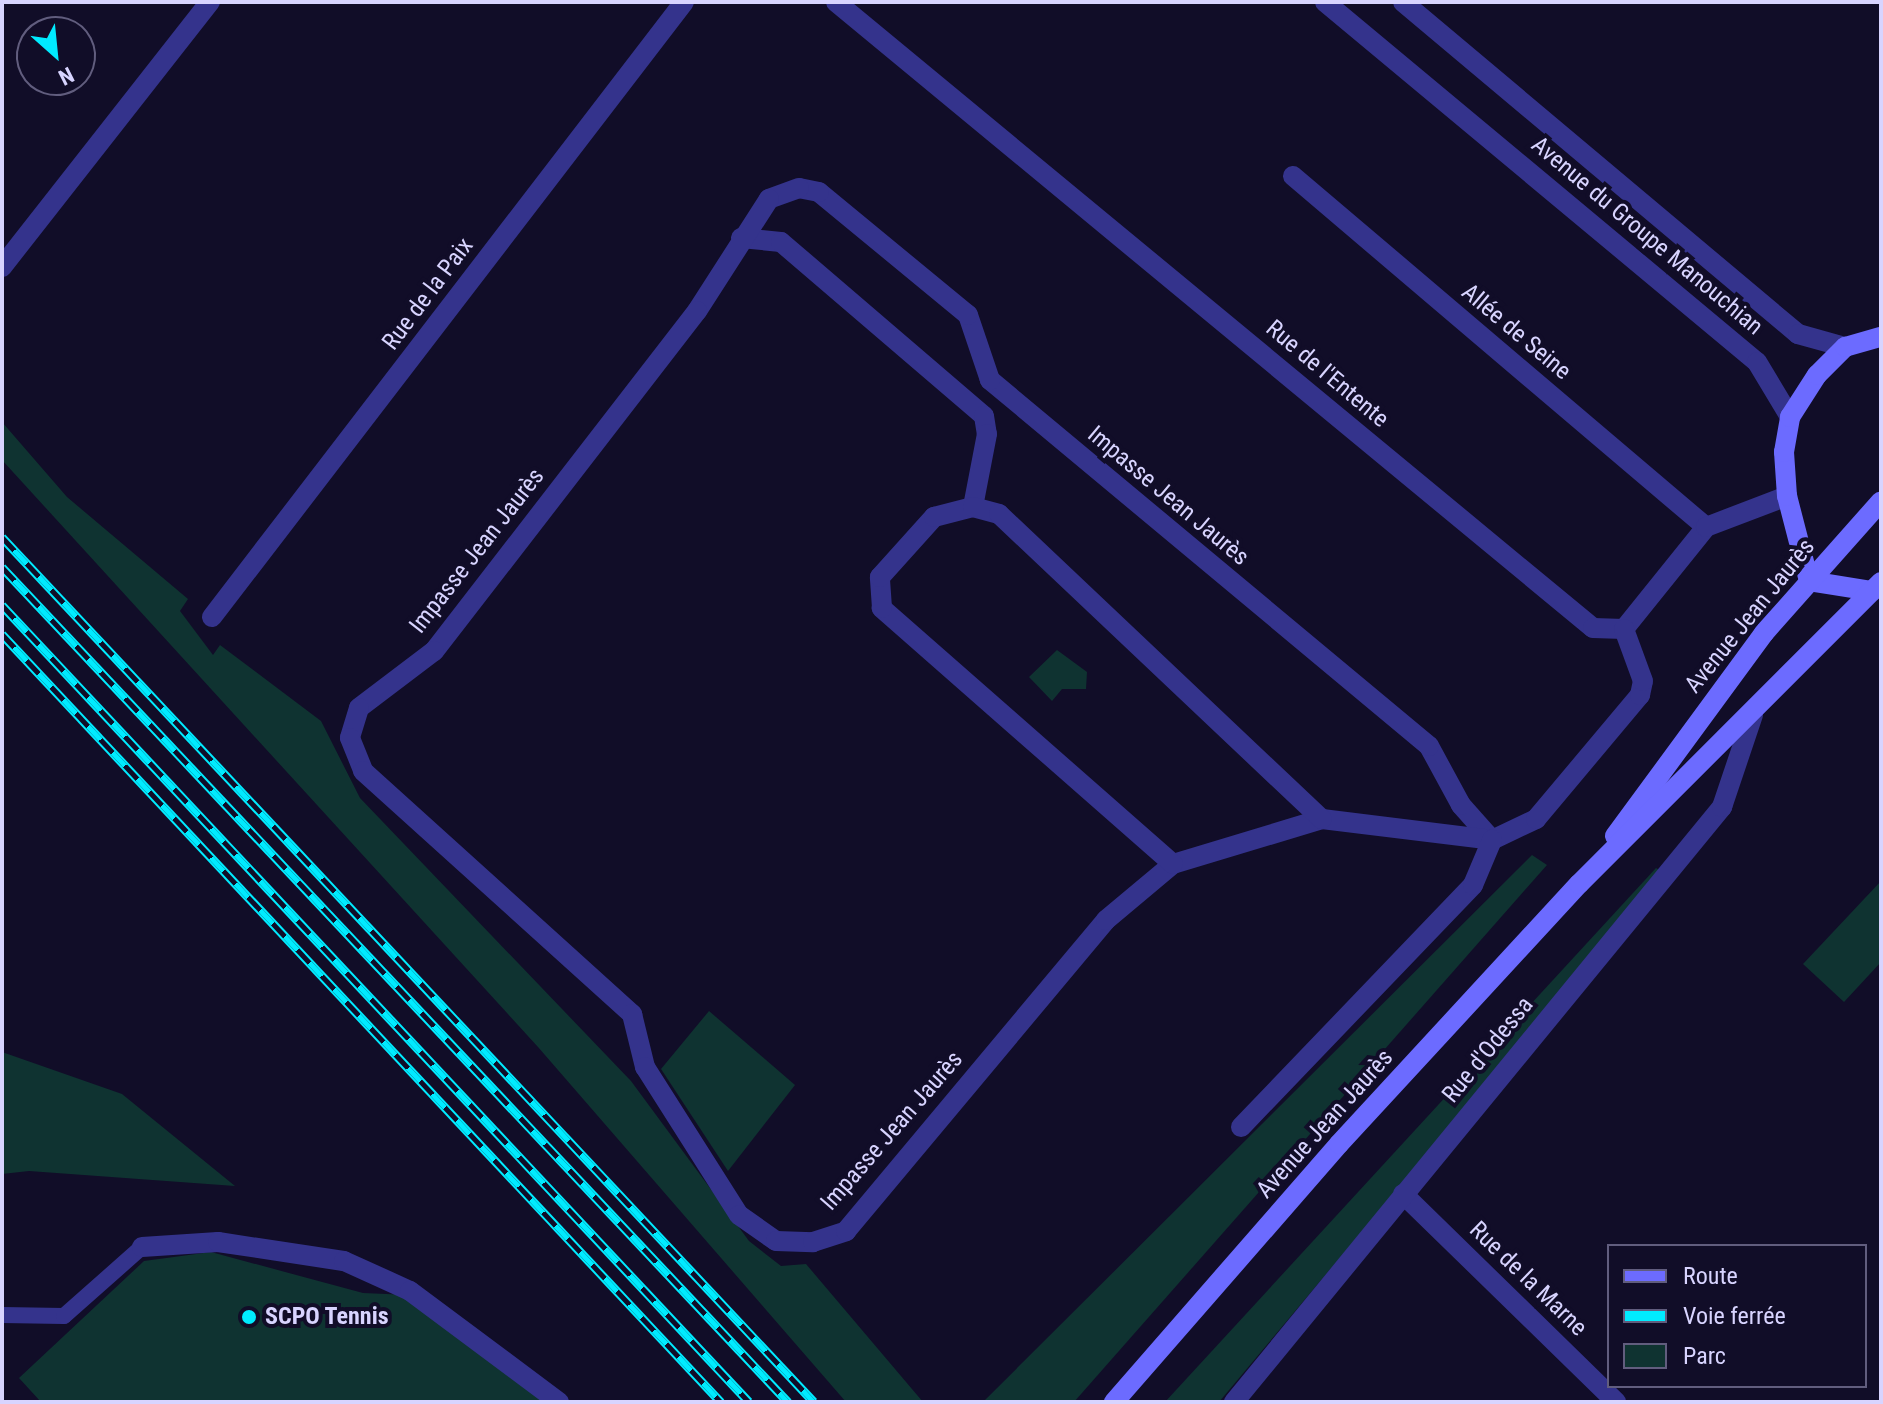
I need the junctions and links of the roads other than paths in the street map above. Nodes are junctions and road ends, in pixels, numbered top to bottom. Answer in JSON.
{"nodes":[{"id":1,"x":210,"y":2,"type":"edge"},
{"id":2,"x":684,"y":2,"type":"edge"},
{"id":3,"x":836,"y":2,"type":"edge"},
{"id":4,"x":1325,"y":2,"type":"edge"},
{"id":5,"x":1403,"y":2,"type":"edge"},
{"id":6,"x":1293,"y":176,"type":"dead end"},
{"id":7,"x":741,"y":238,"type":"junction"},
{"id":8,"x":2,"y":267,"type":"edge"},
{"id":9,"x":1881,"y":337,"type":"edge"},
{"id":10,"x":1845,"y":347,"type":"junction"},
{"id":11,"x":1790,"y":417,"type":"junction"},
{"id":12,"x":1787,"y":496,"type":"junction"},
{"id":13,"x":1881,"y":501,"type":"edge"},
{"id":14,"x":973,"y":507,"type":"junction"},
{"id":15,"x":1706,"y":527,"type":"junction"},
{"id":16,"x":1809,"y":581,"type":"junction"},
{"id":17,"x":1877,"y":586,"type":"edge"},
{"id":18,"x":212,"y":617,"type":"dead end"},
{"id":19,"x":1624,"y":629,"type":"junction"},
{"id":20,"x":1753,"y":715,"type":"junction"},
{"id":21,"x":1322,"y":819,"type":"junction"},
{"id":22,"x":1492,"y":840,"type":"junction"},
{"id":23,"x":1173,"y":864,"type":"junction"},
{"id":24,"x":1579,"y":884,"type":"junction"},
{"id":25,"x":1241,"y":1127,"type":"dead end"},
{"id":26,"x":1403,"y":1194,"type":"junction"},
{"id":27,"x":142,"y":1247,"type":"joint"},
{"id":28,"x":2,"y":1315,"type":"edge"},
{"id":29,"x":559,"y":1402,"type":"edge"},
{"id":30,"x":1114,"y":1402,"type":"edge"},
{"id":31,"x":1234,"y":1402,"type":"edge"},
{"id":32,"x":1616,"y":1402,"type":"edge"}],
"edges":[{"from":1,"to":8,"type":"street"},
{"from":2,"to":18,"type":"street","name":"Rue de la Paix"},
{"from":3,"to":19,"type":"street","name":"Rue de l'Entente"},
{"from":4,"to":11,"type":"street","name":"Avenue du Groupe Manouchian"},
{"from":5,"to":10,"type":"street","name":"Avenue du Groupe Manouchian"},
{"from":6,"to":15,"type":"street","name":"Allée de Seine"},
{"from":7,"to":14,"type":"street"},
{"from":7,"to":22,"type":"street","name":"Impasse Jean Jaurès"},
{"from":7,"to":23,"type":"street","name":"Impasse Jean Jaurès"},
{"from":9,"to":10,"type":"main road"},
{"from":10,"to":11,"type":"main road"},
{"from":11,"to":12,"type":"main road"},
{"from":12,"to":15,"type":"street"},
{"from":12,"to":16,"type":"main road"},
{"from":13,"to":16,"type":"main road","name":"Avenue Jean Jaurès"},
{"from":14,"to":21,"type":"street"},
{"from":14,"to":23,"type":"street"},
{"from":15,"to":19,"type":"street"},
{"from":16,"to":17,"type":"main road"},
{"from":16,"to":24,"type":"main road","name":"Avenue Jean Jaurès"},
{"from":17,"to":20,"type":"main road","name":"Avenue Jean Jaurès"},
{"from":19,"to":22,"type":"street"},
{"from":20,"to":24,"type":"main road","name":"Avenue Jean Jaurès"},
{"from":20,"to":26,"type":"street","name":"Rue d'Odessa"},
{"from":21,"to":22,"type":"street","name":"Impasse Jean Jaurès"},
{"from":21,"to":23,"type":"street","name":"Impasse Jean Jaurès"},
{"from":22,"to":25,"type":"street"},
{"from":24,"to":30,"type":"main road","name":"Avenue Jean Jaurès"},
{"from":26,"to":31,"type":"street","name":"Rue d'Odessa"},
{"from":26,"to":32,"type":"street","name":"Rue de la Marne"},
{"from":27,"to":28,"type":"lane"},
{"from":27,"to":29,"type":"street"}]}
